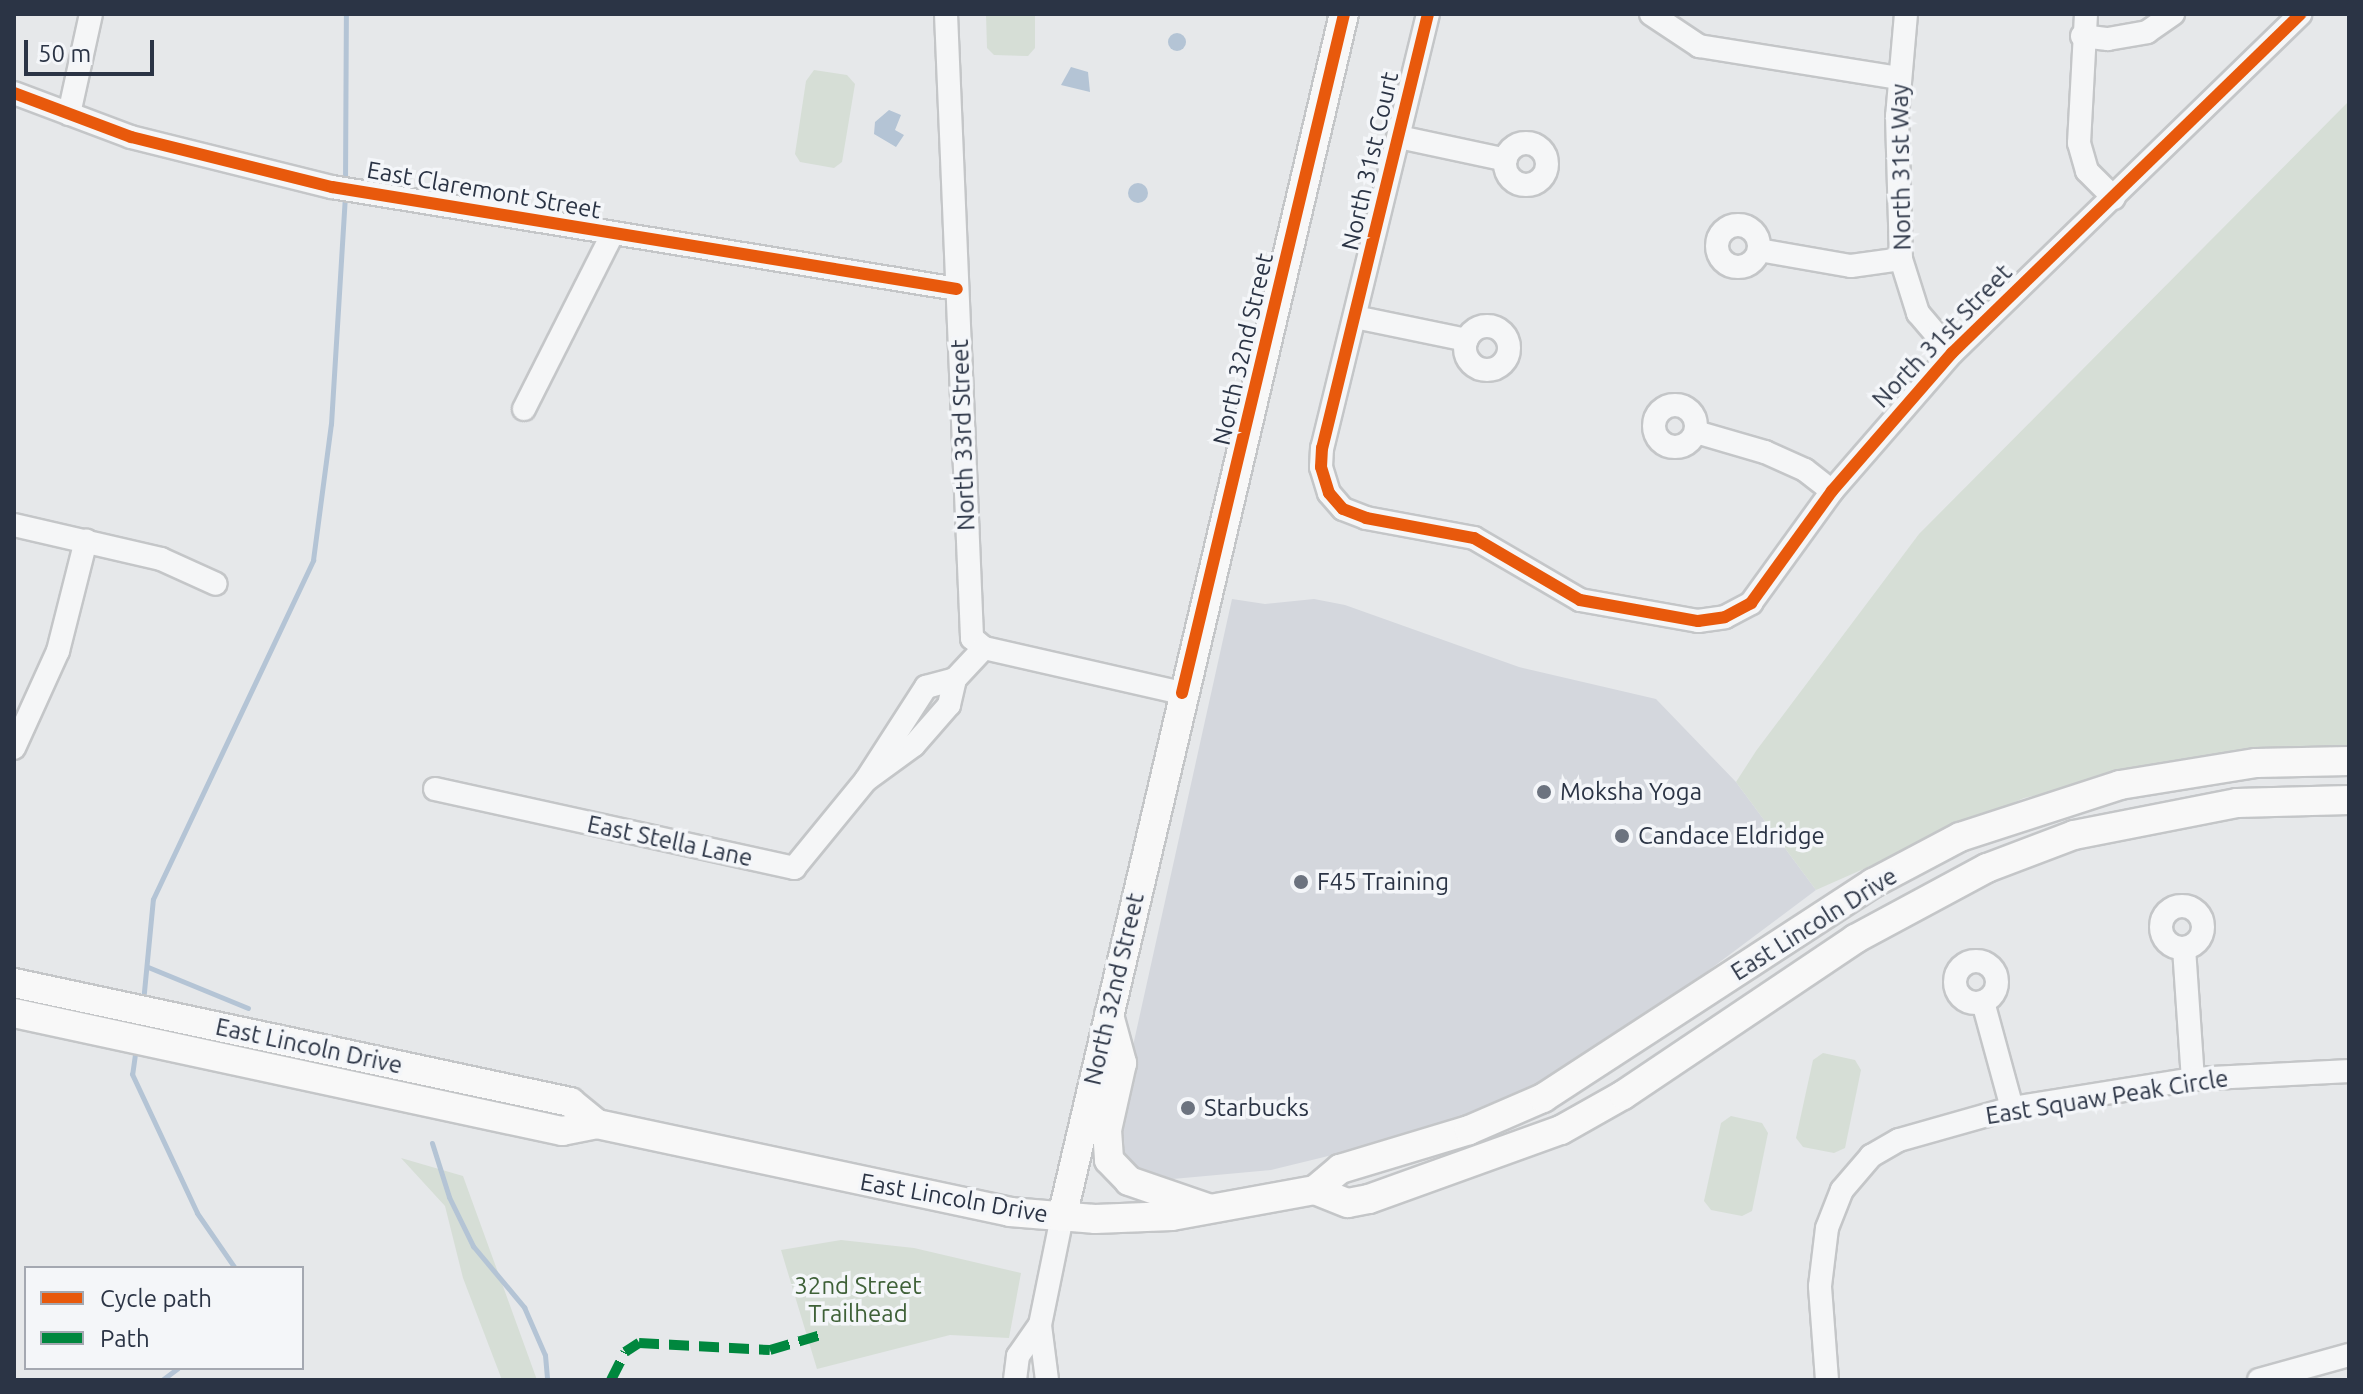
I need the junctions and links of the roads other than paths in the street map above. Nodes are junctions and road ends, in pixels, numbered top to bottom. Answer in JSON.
{"nodes":[{"id":1,"x":91,"y":14,"type":"edge"},
{"id":2,"x":946,"y":14,"type":"edge"},
{"id":3,"x":1344,"y":14,"type":"edge"},
{"id":4,"x":1428,"y":14,"type":"edge"},
{"id":5,"x":1651,"y":14,"type":"edge"},
{"id":6,"x":1906,"y":14,"type":"edge"},
{"id":7,"x":2173,"y":14,"type":"edge"},
{"id":8,"x":2300,"y":14,"type":"edge"},
{"id":9,"x":2084,"y":25,"type":"edge"},
{"id":10,"x":1899,"y":78,"type":"junction"},
{"id":11,"x":14,"y":93,"type":"edge"},
{"id":12,"x":69,"y":114,"type":"junction"},
{"id":13,"x":1399,"y":137,"type":"junction"},
{"id":14,"x":1506,"y":160,"type":"dead end"},
{"id":15,"x":2114,"y":198,"type":"junction"},
{"id":16,"x":612,"y":235,"type":"junction"},
{"id":17,"x":1759,"y":250,"type":"dead end"},
{"id":18,"x":1901,"y":259,"type":"junction"},
{"id":19,"x":957,"y":289,"type":"junction"},
{"id":20,"x":1355,"y":317,"type":"junction"},
{"id":21,"x":1467,"y":340,"type":"dead end"},
{"id":22,"x":1952,"y":353,"type":"junction"},
{"id":23,"x":524,"y":409,"type":"dead end"},
{"id":24,"x":1696,"y":432,"type":"dead end"},
{"id":25,"x":1832,"y":491,"type":"junction"},
{"id":26,"x":14,"y":525,"type":"edge"},
{"id":27,"x":86,"y":540,"type":"junction"},
{"id":28,"x":216,"y":584,"type":"dead end"},
{"id":29,"x":1602,"y":605,"type":"joint"},
{"id":30,"x":984,"y":648,"type":"junction"},
{"id":31,"x":1182,"y":693,"type":"junction"},
{"id":32,"x":14,"y":748,"type":"edge"},
{"id":33,"x":2349,"y":761,"type":"edge"},
{"id":34,"x":435,"y":789,"type":"dead end"},
{"id":35,"x":2349,"y":800,"type":"edge"},
{"id":36,"x":2184,"y":948,"type":"dead end"},
{"id":37,"x":14,"y":983,"type":"edge"},
{"id":38,"x":1983,"y":1002,"type":"dead end"},
{"id":39,"x":1108,"y":1011,"type":"junction"},
{"id":40,"x":14,"y":1013,"type":"edge"},
{"id":41,"x":175,"y":1032,"type":"junction"},
{"id":42,"x":2349,"y":1071,"type":"edge"},
{"id":43,"x":2193,"y":1079,"type":"junction"},
{"id":44,"x":2012,"y":1108,"type":"junction"},
{"id":45,"x":1315,"y":1190,"type":"junction"},
{"id":46,"x":1217,"y":1211,"type":"junction"},
{"id":47,"x":1062,"y":1217,"type":"junction"},
{"id":48,"x":1040,"y":1325,"type":"junction"},
{"id":49,"x":2349,"y":1355,"type":"edge"},
{"id":50,"x":1015,"y":1380,"type":"edge"},
{"id":51,"x":1047,"y":1380,"type":"edge"},
{"id":52,"x":1827,"y":1380,"type":"edge"},
{"id":53,"x":2259,"y":1380,"type":"edge"}],
"edges":[{"from":1,"to":12,"type":"street"},
{"from":2,"to":19,"type":"street","name":"North 33rd Street"},
{"from":3,"to":31,"type":"main road","name":"North 32nd Street"},
{"from":4,"to":13,"type":"street","name":"North 31st Court"},
{"from":5,"to":10,"type":"street"},
{"from":6,"to":10,"type":"street","name":"North 31st Way"},
{"from":7,"to":9,"type":"street"},
{"from":8,"to":15,"type":"street","name":"North 31st Street"},
{"from":9,"to":15,"type":"street"},
{"from":10,"to":18,"type":"street","name":"North 31st Way"},
{"from":11,"to":12,"type":"street","name":"East Claremont Street"},
{"from":12,"to":16,"type":"street","name":"East Claremont Street"},
{"from":13,"to":14,"type":"street"},
{"from":13,"to":20,"type":"street","name":"North 31st Court"},
{"from":15,"to":22,"type":"street","name":"North 31st Street"},
{"from":16,"to":19,"type":"street","name":"East Claremont Street"},
{"from":16,"to":23,"type":"street"},
{"from":17,"to":18,"type":"street"},
{"from":18,"to":22,"type":"street","name":"North 31st Way"},
{"from":19,"to":30,"type":"street","name":"North 33rd Street"},
{"from":20,"to":21,"type":"street"},
{"from":20,"to":29,"type":"street","name":"North 31st Court"},
{"from":22,"to":25,"type":"street","name":"North 31st Street"},
{"from":24,"to":25,"type":"street"},
{"from":25,"to":29,"type":"street","name":"North 31st Street"},
{"from":26,"to":27,"type":"street"},
{"from":27,"to":28,"type":"street"},
{"from":27,"to":32,"type":"street"},
{"from":30,"to":31,"type":"street"},
{"from":30,"to":34,"type":"street","name":"East Stella Lane"},
{"from":31,"to":39,"type":"main road","name":"North 32nd Street"},
{"from":33,"to":45,"type":"main road","name":"East Lincoln Drive"},
{"from":35,"to":45,"type":"main road","name":"East Lincoln Drive"},
{"from":36,"to":43,"type":"street"},
{"from":37,"to":41,"type":"main road","name":"East Lincoln Drive"},
{"from":38,"to":44,"type":"street"},
{"from":39,"to":46,"type":"main road"},
{"from":39,"to":47,"type":"main road","name":"North 32nd Street"},
{"from":40,"to":41,"type":"main road","name":"East Lincoln Drive"},
{"from":41,"to":47,"type":"main road","name":"East Lincoln Drive"},
{"from":42,"to":43,"type":"street","name":"East Squaw Peak Circle"},
{"from":43,"to":44,"type":"street","name":"East Squaw Peak Circle"},
{"from":44,"to":52,"type":"street","name":"East Squaw Peak Circle"},
{"from":45,"to":46,"type":"main road","name":"East Lincoln Drive"},
{"from":46,"to":47,"type":"main road","name":"East Lincoln Drive"},
{"from":47,"to":48,"type":"street"},
{"from":48,"to":50,"type":"street"},
{"from":48,"to":51,"type":"street"},
{"from":49,"to":53,"type":"street"}]}
